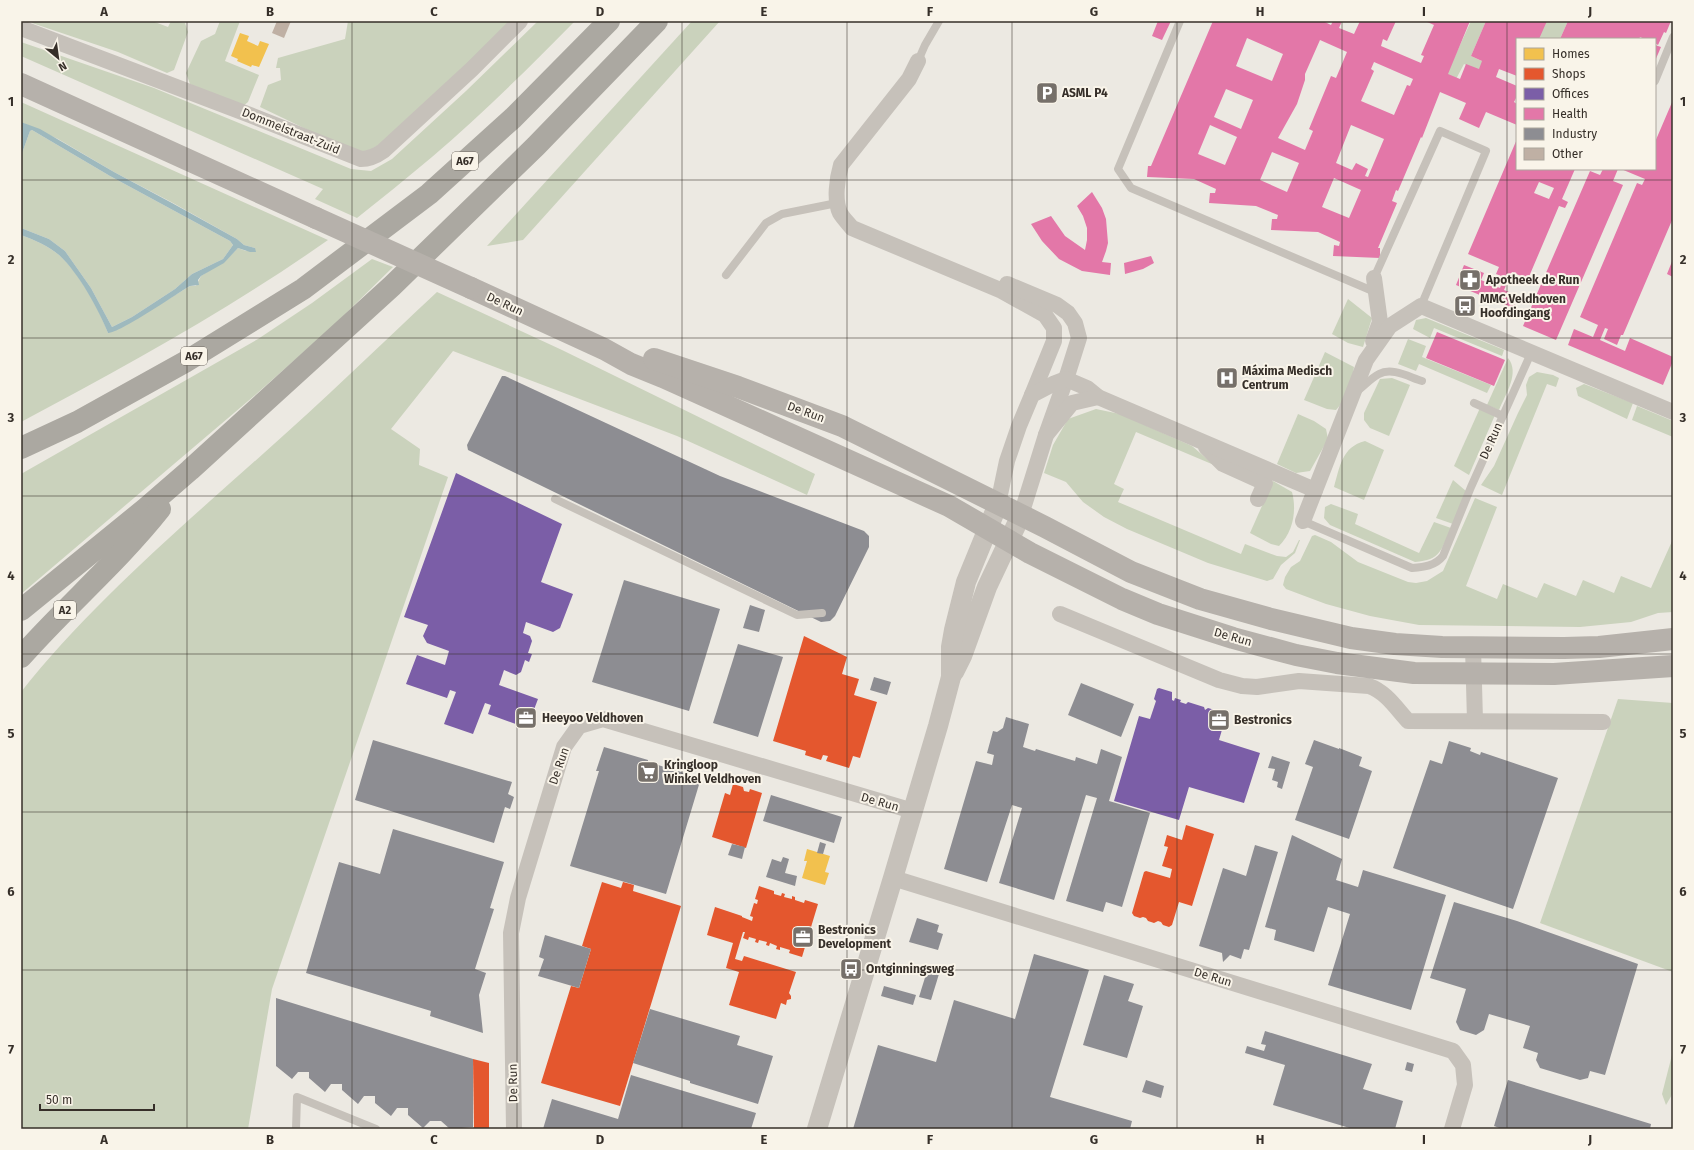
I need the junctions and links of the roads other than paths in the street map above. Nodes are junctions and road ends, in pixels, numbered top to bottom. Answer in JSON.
{"nodes":[{"id":1,"x":520,"y":21,"type":"edge"},
{"id":2,"x":609,"y":21,"type":"edge"},
{"id":3,"x":657,"y":21,"type":"edge"},
{"id":4,"x":939,"y":21,"type":"edge"},
{"id":5,"x":1180,"y":21,"type":"edge"},
{"id":6,"x":21,"y":28,"type":"edge"},
{"id":7,"x":1673,"y":37,"type":"edge"},
{"id":8,"x":918,"y":61,"type":"joint"},
{"id":9,"x":1656,"y":80,"type":"edge"},
{"id":10,"x":21,"y":84,"type":"edge"},
{"id":11,"x":837,"y":203,"type":"junction"},
{"id":12,"x":950,"y":269,"type":"junction"},
{"id":13,"x":726,"y":275,"type":"dead end"},
{"id":14,"x":1375,"y":285,"type":"junction"},
{"id":15,"x":1421,"y":306,"type":"junction"},
{"id":16,"x":604,"y":349,"type":"junction"},
{"id":17,"x":1531,"y":353,"type":"junction"},
{"id":18,"x":1366,"y":360,"type":"junction"},
{"id":19,"x":1066,"y":379,"type":"junction"},
{"id":20,"x":1422,"y":382,"type":"dead end"},
{"id":21,"x":1032,"y":395,"type":"junction"},
{"id":22,"x":1352,"y":395,"type":"junction"},
{"id":23,"x":1098,"y":397,"type":"junction"},
{"id":24,"x":1474,"y":403,"type":"dead end"},
{"id":25,"x":1673,"y":412,"type":"edge"},
{"id":26,"x":1503,"y":416,"type":"junction"},
{"id":27,"x":77,"y":422,"type":"junction"},
{"id":28,"x":1046,"y":435,"type":"junction"},
{"id":29,"x":1199,"y":440,"type":"junction"},
{"id":30,"x":21,"y":448,"type":"edge"},
{"id":31,"x":21,"y":462,"type":"edge"},
{"id":32,"x":190,"y":470,"type":"junction"},
{"id":33,"x":1315,"y":490,"type":"junction"},
{"id":34,"x":555,"y":499,"type":"dead end"},
{"id":35,"x":1258,"y":499,"type":"dead end"},
{"id":36,"x":998,"y":504,"type":"junction"},
{"id":37,"x":1021,"y":515,"type":"junction"},
{"id":38,"x":1303,"y":521,"type":"joint"},
{"id":39,"x":988,"y":528,"type":"junction"},
{"id":40,"x":1009,"y":540,"type":"junction"},
{"id":41,"x":21,"y":610,"type":"edge"},
{"id":42,"x":822,"y":613,"type":"dead end"},
{"id":43,"x":1060,"y":614,"type":"dead end"},
{"id":44,"x":1673,"y":639,"type":"edge"},
{"id":45,"x":1473,"y":647,"type":"junction"},
{"id":46,"x":21,"y":657,"type":"edge"},
{"id":47,"x":1673,"y":666,"type":"edge"},
{"id":48,"x":1474,"y":675,"type":"junction"},
{"id":49,"x":951,"y":677,"type":"junction"},
{"id":50,"x":1475,"y":721,"type":"junction"},
{"id":51,"x":1603,"y":722,"type":"dead end"},
{"id":52,"x":913,"y":811,"type":"junction"},
{"id":53,"x":893,"y":878,"type":"junction"},
{"id":54,"x":296,"y":1129,"type":"edge"},
{"id":55,"x":376,"y":1129,"type":"edge"},
{"id":56,"x":514,"y":1129,"type":"edge"},
{"id":57,"x":816,"y":1129,"type":"edge"},
{"id":58,"x":1452,"y":1129,"type":"edge"}],
"edges":[{"from":1,"to":6,"type":"street","name":"Dommelstraat-Zuid"},
{"from":2,"to":27,"type":"highway","number":"A67"},
{"from":3,"to":32,"type":"highway"},
{"from":4,"to":8,"type":"lane"},
{"from":5,"to":14,"type":"lane"},
{"from":7,"to":9,"type":"lane"},
{"from":8,"to":11,"type":"street"},
{"from":10,"to":16,"type":"main road","name":"De Run","bridge":true},
{"from":11,"to":12,"type":"street"},
{"from":11,"to":13,"type":"lane"},
{"from":12,"to":19,"type":"street"},
{"from":12,"to":21,"type":"street","name":"De Run"},
{"from":14,"to":15,"type":"lane"},
{"from":14,"to":18,"type":"street"},
{"from":15,"to":17,"type":"street"},
{"from":15,"to":18,"type":"street","name":"De Run"},
{"from":16,"to":36,"type":"main road","name":"De Run"},
{"from":16,"to":39,"type":"main road","name":"De Run"},
{"from":17,"to":25,"type":"street"},
{"from":17,"to":26,"type":"lane","name":"De Run"},
{"from":18,"to":22,"type":"street","name":"De Run"},
{"from":19,"to":21,"type":"street"},
{"from":19,"to":23,"type":"street"},
{"from":19,"to":28,"type":"street"},
{"from":20,"to":22,"type":"lane"},
{"from":21,"to":36,"type":"street","name":"De Run"},
{"from":22,"to":33,"type":"street","name":"De Run"},
{"from":23,"to":28,"type":"street","name":"De Run"},
{"from":23,"to":29,"type":"street"},
{"from":24,"to":26,"type":"lane"},
{"from":26,"to":38,"type":"lane","name":"De Run"},
{"from":27,"to":30,"type":"highway","number":"A67"},
{"from":27,"to":31,"type":"highway","number":"A67"},
{"from":28,"to":37,"type":"street","name":"De Run"},
{"from":29,"to":33,"type":"street"},
{"from":29,"to":35,"type":"street"},
{"from":32,"to":41,"type":"highway"},
{"from":32,"to":46,"type":"highway","number":"A2"},
{"from":33,"to":38,"type":"street","name":"De Run"},
{"from":34,"to":42,"type":"lane"},
{"from":36,"to":37,"type":"main road","name":"De Run"},
{"from":36,"to":39,"type":"street","name":"De Run"},
{"from":37,"to":40,"type":"street","name":"De Run"},
{"from":37,"to":45,"type":"main road","name":"De Run"},
{"from":39,"to":40,"type":"main road","name":"De Run"},
{"from":39,"to":49,"type":"street","name":"De Run"},
{"from":40,"to":48,"type":"main road","name":"De Run"},
{"from":40,"to":49,"type":"street","name":"De Run"},
{"from":43,"to":50,"type":"street"},
{"from":44,"to":45,"type":"main road","name":"De Run"},
{"from":45,"to":48,"type":"street"},
{"from":47,"to":48,"type":"main road","name":"De Run"},
{"from":48,"to":50,"type":"street"},
{"from":49,"to":52,"type":"street","name":"De Run"},
{"from":50,"to":51,"type":"street"},
{"from":52,"to":53,"type":"street","name":"De Run"},
{"from":52,"to":56,"type":"street","name":"De Run"},
{"from":53,"to":57,"type":"street","name":"De Run"},
{"from":53,"to":58,"type":"street","name":"De Run"},
{"from":54,"to":55,"type":"lane"}]}
